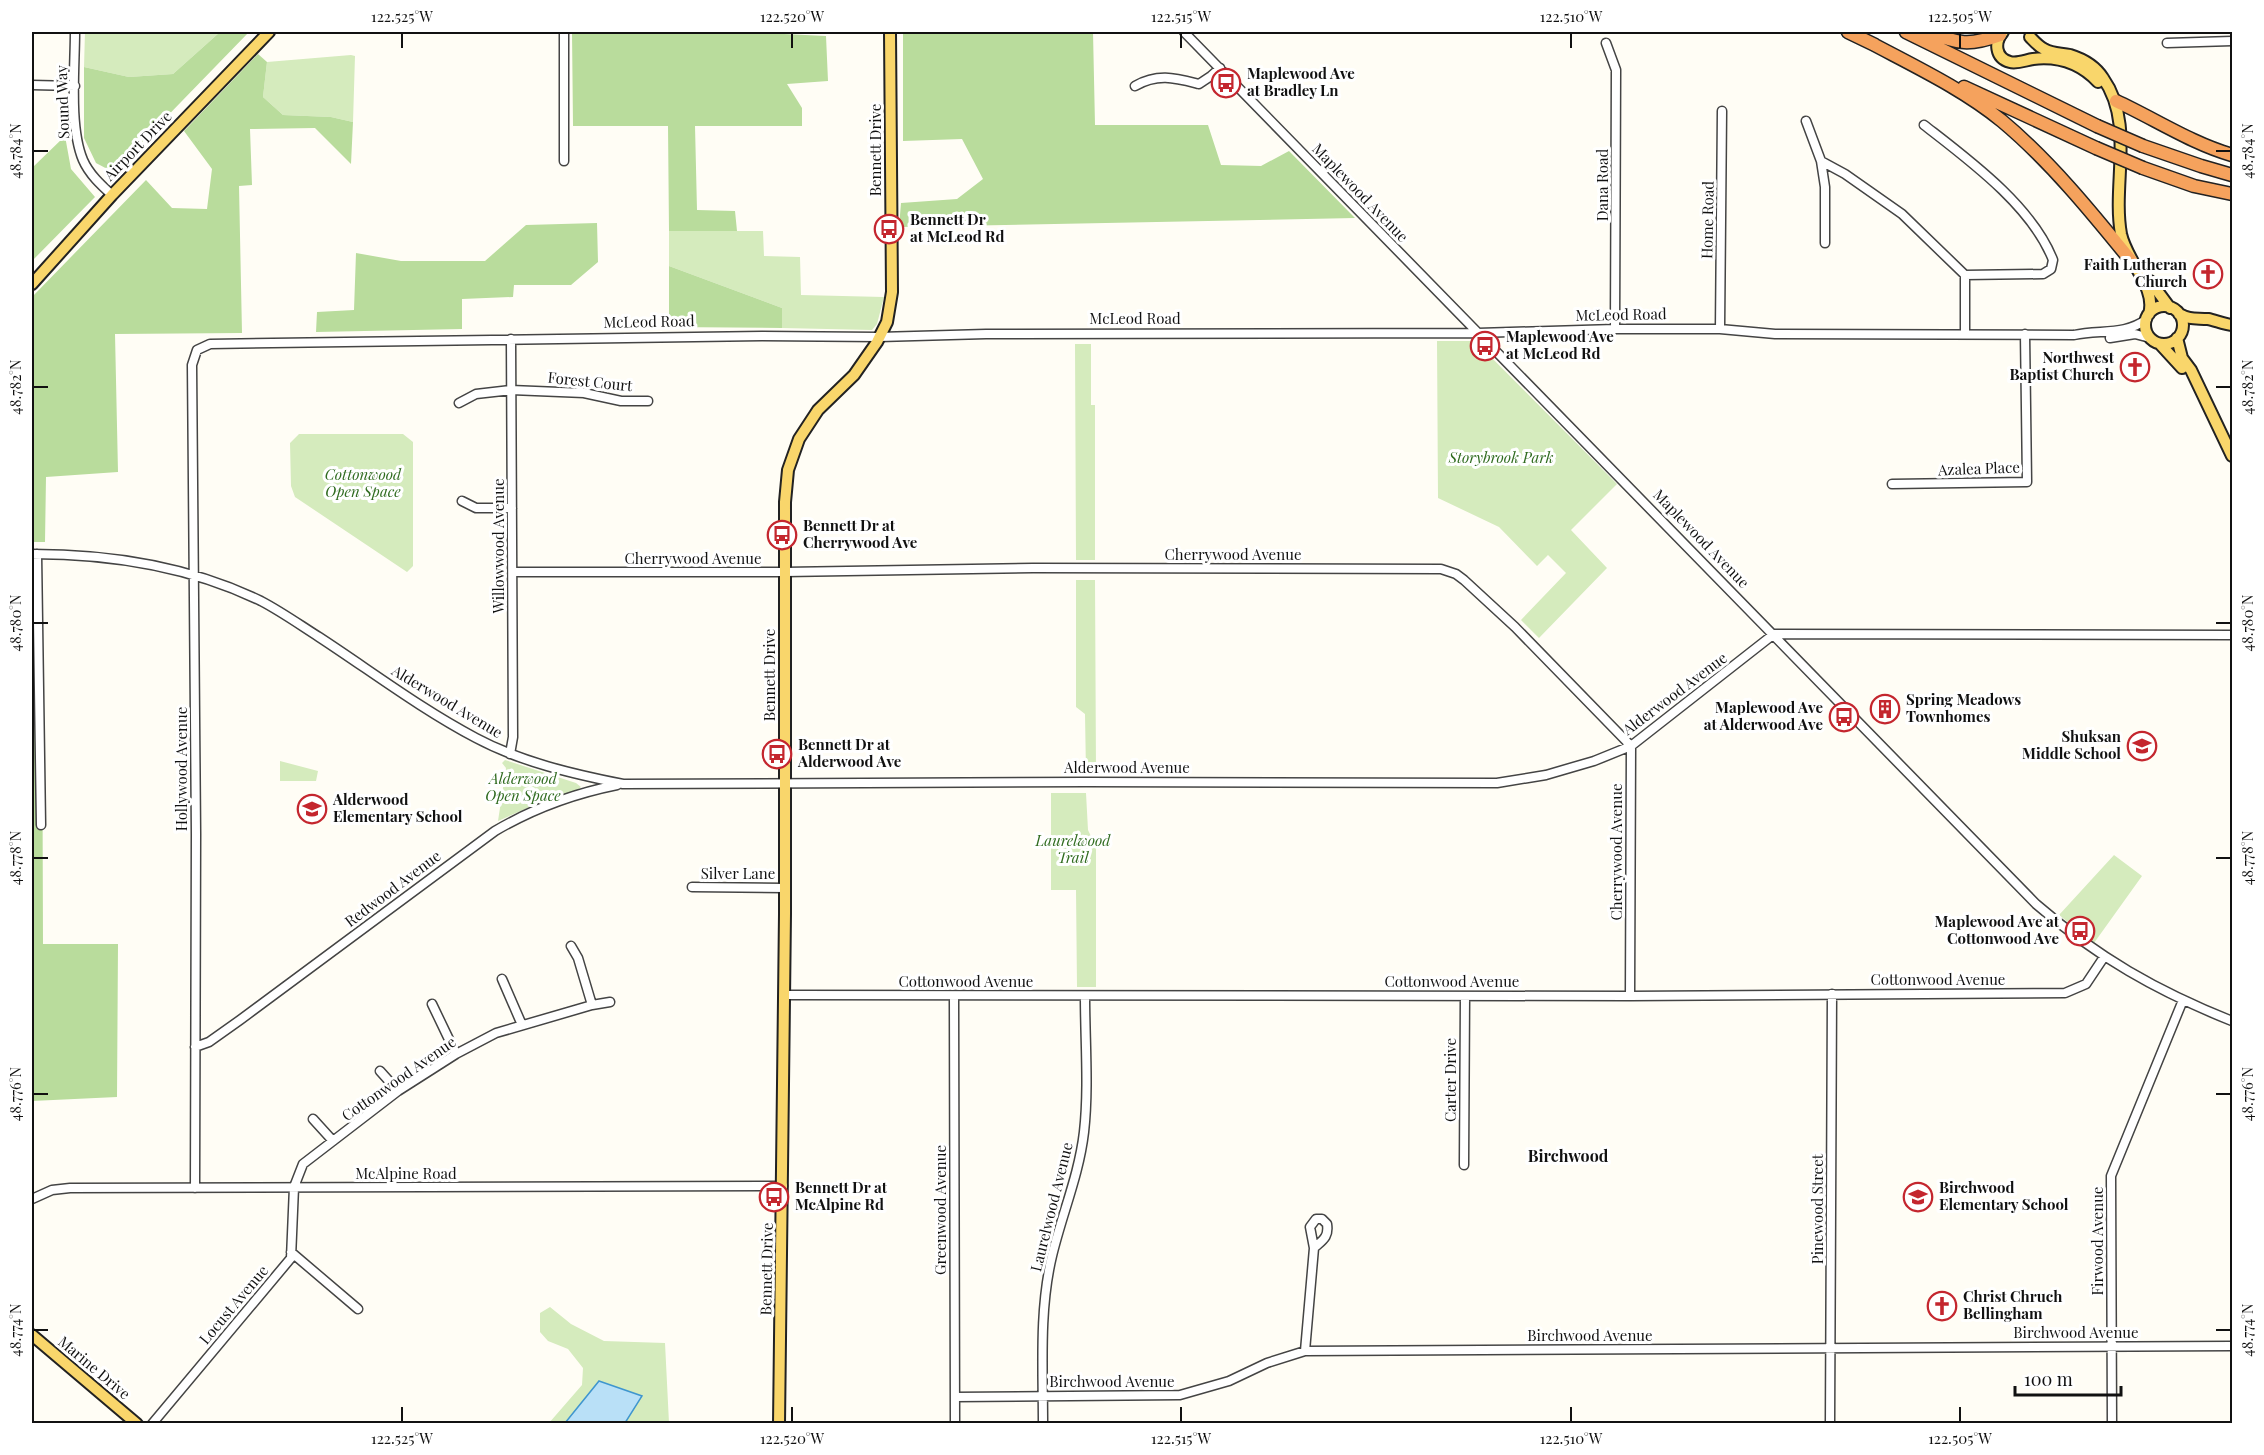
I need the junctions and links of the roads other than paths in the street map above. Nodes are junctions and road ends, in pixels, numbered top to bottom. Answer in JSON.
{"nodes":[{"id":1,"x":75,"y":32,"type":"edge"},
{"id":2,"x":269,"y":32,"type":"edge"},
{"id":3,"x":564,"y":32,"type":"edge"},
{"id":4,"x":890,"y":32,"type":"edge"},
{"id":5,"x":1184,"y":32,"type":"edge"},
{"id":6,"x":1848,"y":32,"type":"edge"},
{"id":7,"x":1906,"y":32,"type":"edge"},
{"id":8,"x":1929,"y":32,"type":"edge"},
{"id":9,"x":1999,"y":33,"type":"edge"},
{"id":10,"x":2027,"y":33,"type":"edge"},
{"id":11,"x":2232,"y":41,"type":"edge"},
{"id":12,"x":1869,"y":42,"type":"junction"},
{"id":13,"x":1606,"y":43,"type":"dead end"},
{"id":14,"x":2167,"y":43,"type":"dead end"},
{"id":15,"x":2023,"y":60,"type":"junction"},
{"id":16,"x":1220,"y":68,"type":"junction"},
{"id":17,"x":32,"y":85,"type":"edge"},
{"id":18,"x":75,"y":86,"type":"junction"},
{"id":19,"x":1136,"y":86,"type":"dead end"},
{"id":20,"x":2116,"y":101,"type":"junction"},
{"id":21,"x":1722,"y":111,"type":"dead end"},
{"id":22,"x":1806,"y":121,"type":"dead end"},
{"id":23,"x":1924,"y":125,"type":"dead end"},
{"id":24,"x":2119,"y":129,"type":"junction"},
{"id":25,"x":2232,"y":155,"type":"edge"},
{"id":26,"x":1821,"y":161,"type":"junction"},
{"id":27,"x":564,"y":162,"type":"dead end"},
{"id":28,"x":2232,"y":175,"type":"edge"},
{"id":29,"x":2232,"y":194,"type":"edge"},
{"id":30,"x":112,"y":195,"type":"junction"},
{"id":31,"x":2121,"y":225,"type":"junction"},
{"id":32,"x":1825,"y":243,"type":"dead end"},
{"id":33,"x":2132,"y":262,"type":"junction"},
{"id":34,"x":1965,"y":275,"type":"junction"},
{"id":35,"x":32,"y":284,"type":"edge"},
{"id":36,"x":2174,"y":311,"type":"junction"},
{"id":37,"x":2148,"y":316,"type":"junction"},
{"id":38,"x":2218,"y":323,"type":"junction"},
{"id":39,"x":2232,"y":325,"type":"edge"},
{"id":40,"x":1615,"y":329,"type":"junction"},
{"id":41,"x":1720,"y":329,"type":"junction"},
{"id":42,"x":1478,"y":333,"type":"junction"},
{"id":43,"x":1965,"y":334,"type":"junction"},
{"id":44,"x":2025,"y":334,"type":"junction"},
{"id":45,"x":2074,"y":334,"type":"junction"},
{"id":46,"x":879,"y":337,"type":"junction"},
{"id":47,"x":2179,"y":337,"type":"junction"},
{"id":48,"x":511,"y":339,"type":"junction"},
{"id":49,"x":2155,"y":341,"type":"junction"},
{"id":50,"x":197,"y":350,"type":"joint"},
{"id":51,"x":2196,"y":384,"type":"junction"},
{"id":52,"x":511,"y":390,"type":"junction"},
{"id":53,"x":648,"y":401,"type":"dead end"},
{"id":54,"x":459,"y":403,"type":"dead end"},
{"id":55,"x":2232,"y":456,"type":"edge"},
{"id":56,"x":1892,"y":484,"type":"dead end"},
{"id":57,"x":462,"y":501,"type":"dead end"},
{"id":58,"x":512,"y":508,"type":"junction"},
{"id":59,"x":34,"y":554,"type":"edge"},
{"id":60,"x":513,"y":572,"type":"junction"},
{"id":61,"x":785,"y":572,"type":"junction"},
{"id":62,"x":194,"y":575,"type":"junction"},
{"id":63,"x":1774,"y":634,"type":"junction"},
{"id":64,"x":34,"y":635,"type":"edge"},
{"id":65,"x":2232,"y":635,"type":"edge"},
{"id":66,"x":1631,"y":746,"type":"junction"},
{"id":67,"x":510,"y":754,"type":"junction"},
{"id":68,"x":623,"y":784,"type":"junction"},
{"id":69,"x":785,"y":784,"type":"junction"},
{"id":70,"x":41,"y":825,"type":"dead end"},
{"id":71,"x":692,"y":887,"type":"dead end"},
{"id":72,"x":785,"y":888,"type":"junction"},
{"id":73,"x":571,"y":946,"type":"dead end"},
{"id":74,"x":2104,"y":957,"type":"junction"},
{"id":75,"x":502,"y":979,"type":"dead end"},
{"id":76,"x":1832,"y":994,"type":"junction"},
{"id":77,"x":784,"y":995,"type":"junction"},
{"id":78,"x":954,"y":996,"type":"junction"},
{"id":79,"x":1085,"y":996,"type":"junction"},
{"id":80,"x":1465,"y":996,"type":"junction"},
{"id":81,"x":1630,"y":996,"type":"junction"},
{"id":82,"x":2183,"y":1000,"type":"junction"},
{"id":83,"x":610,"y":1002,"type":"dead end"},
{"id":84,"x":432,"y":1004,"type":"dead end"},
{"id":85,"x":592,"y":1005,"type":"junction"},
{"id":86,"x":2232,"y":1021,"type":"edge"},
{"id":87,"x":522,"y":1025,"type":"junction"},
{"id":88,"x":195,"y":1047,"type":"junction"},
{"id":89,"x":456,"y":1054,"type":"junction"},
{"id":90,"x":380,"y":1071,"type":"dead end"},
{"id":91,"x":398,"y":1091,"type":"junction"},
{"id":92,"x":314,"y":1119,"type":"dead end"},
{"id":93,"x":333,"y":1141,"type":"junction"},
{"id":94,"x":1464,"y":1165,"type":"dead end"},
{"id":95,"x":783,"y":1186,"type":"junction"},
{"id":96,"x":195,"y":1188,"type":"junction"},
{"id":97,"x":294,"y":1188,"type":"junction"},
{"id":98,"x":32,"y":1199,"type":"edge"},
{"id":99,"x":1314,"y":1248,"type":"dead end"},
{"id":100,"x":291,"y":1252,"type":"junction"},
{"id":101,"x":358,"y":1310,"type":"dead end"},
{"id":102,"x":32,"y":1335,"type":"edge"},
{"id":103,"x":2232,"y":1346,"type":"edge"},
{"id":104,"x":2112,"y":1347,"type":"junction"},
{"id":105,"x":1830,"y":1348,"type":"junction"},
{"id":106,"x":1305,"y":1351,"type":"junction"},
{"id":107,"x":955,"y":1396,"type":"junction"},
{"id":108,"x":1043,"y":1396,"type":"junction"},
{"id":109,"x":137,"y":1424,"type":"edge"},
{"id":110,"x":152,"y":1424,"type":"edge"},
{"id":111,"x":779,"y":1424,"type":"edge"},
{"id":112,"x":955,"y":1424,"type":"edge"},
{"id":113,"x":1043,"y":1424,"type":"edge"},
{"id":114,"x":1830,"y":1424,"type":"edge"},
{"id":115,"x":2112,"y":1424,"type":"edge"}],
"edges":[{"from":1,"to":18,"type":"street","name":"Sound Way"},
{"from":2,"to":30,"type":"main road","name":"Airport Drive"},
{"from":3,"to":27,"type":"street"},
{"from":4,"to":46,"type":"main road","name":"Bennett Drive"},
{"from":5,"to":16,"type":"street","name":"Maplewood Avenue"},
{"from":6,"to":12,"type":"highway"},
{"from":7,"to":28,"type":"highway","bridge":true},
{"from":8,"to":9,"type":"highway"},
{"from":9,"to":15,"type":"main road"},
{"from":10,"to":15,"type":"main road"},
{"from":10,"to":20,"type":"main road"},
{"from":11,"to":14,"type":"street"},
{"from":12,"to":29,"type":"highway","bridge":true},
{"from":12,"to":33,"type":"highway"},
{"from":13,"to":40,"type":"street","name":"Dana Road"},
{"from":15,"to":24,"type":"main road"},
{"from":16,"to":19,"type":"street"},
{"from":16,"to":42,"type":"street","name":"Maplewood Avenue"},
{"from":17,"to":18,"type":"street"},
{"from":18,"to":30,"type":"street","name":"Sound Way"},
{"from":20,"to":24,"type":"main road"},
{"from":20,"to":25,"type":"highway"},
{"from":21,"to":41,"type":"street","name":"Home Road"},
{"from":22,"to":26,"type":"street"},
{"from":23,"to":34,"type":"street"},
{"from":24,"to":31,"type":"main road"},
{"from":26,"to":32,"type":"street"},
{"from":26,"to":34,"type":"street"},
{"from":30,"to":35,"type":"main road","name":"Airport Drive"},
{"from":31,"to":33,"type":"main road"},
{"from":31,"to":36,"type":"main road"},
{"from":33,"to":37,"type":"main road"},
{"from":34,"to":43,"type":"street"},
{"from":36,"to":37,"type":"main road"},
{"from":36,"to":38,"type":"main road"},
{"from":36,"to":47,"type":"main road"},
{"from":37,"to":45,"type":"street","name":"McLeod Road"},
{"from":37,"to":49,"type":"main road"},
{"from":38,"to":39,"type":"main road"},
{"from":38,"to":47,"type":"main road"},
{"from":40,"to":41,"type":"street","name":"McLeod Road"},
{"from":40,"to":42,"type":"street","name":"McLeod Road"},
{"from":41,"to":43,"type":"street","name":"McLeod Road"},
{"from":42,"to":46,"type":"street","name":"McLeod Road"},
{"from":42,"to":63,"type":"street","name":"Maplewood Avenue"},
{"from":43,"to":44,"type":"street","name":"McLeod Road"},
{"from":44,"to":45,"type":"street","name":"McLeod Road"},
{"from":44,"to":56,"type":"street","name":"Azalea Place"},
{"from":45,"to":49,"type":"street","name":"McLeod Road"},
{"from":46,"to":48,"type":"street","name":"McLeod Road"},
{"from":46,"to":61,"type":"main road","name":"Bennett Drive"},
{"from":47,"to":49,"type":"main road"},
{"from":47,"to":51,"type":"main road"},
{"from":48,"to":50,"type":"street","name":"McLeod Road"},
{"from":48,"to":52,"type":"street","name":"Willowwood Avenue"},
{"from":49,"to":51,"type":"main road"},
{"from":50,"to":62,"type":"street","name":"Hollywood Avenue"},
{"from":51,"to":55,"type":"main road"},
{"from":52,"to":53,"type":"street","name":"Forest Court"},
{"from":52,"to":54,"type":"street","name":"Forest Court"},
{"from":52,"to":58,"type":"street","name":"Willowwood Avenue"},
{"from":57,"to":58,"type":"street"},
{"from":58,"to":60,"type":"street","name":"Willowwood Avenue"},
{"from":59,"to":62,"type":"street","name":"Alderwood Avenue"},
{"from":59,"to":64,"type":"street"},
{"from":60,"to":61,"type":"street","name":"Cherrywood Avenue"},
{"from":60,"to":67,"type":"street","name":"Willowwood Avenue"},
{"from":61,"to":66,"type":"street","name":"Cherrywood Avenue"},
{"from":61,"to":69,"type":"main road","name":"Bennett Drive"},
{"from":62,"to":67,"type":"street","name":"Alderwood Avenue"},
{"from":62,"to":88,"type":"street","name":"Hollywood Avenue"},
{"from":63,"to":65,"type":"street"},
{"from":63,"to":66,"type":"street","name":"Alderwood Avenue"},
{"from":63,"to":74,"type":"street","name":"Maplewood Avenue"},
{"from":64,"to":70,"type":"street"},
{"from":66,"to":69,"type":"street","name":"Alderwood Avenue"},
{"from":66,"to":81,"type":"street","name":"Cherrywood Avenue"},
{"from":67,"to":68,"type":"street","name":"Alderwood Avenue"},
{"from":68,"to":69,"type":"street","name":"Alderwood Avenue"},
{"from":68,"to":88,"type":"street","name":"Redwood Avenue"},
{"from":69,"to":72,"type":"main road","name":"Bennett Drive"},
{"from":71,"to":72,"type":"street","name":"Silver Lane"},
{"from":72,"to":77,"type":"main road","name":"Bennett Drive"},
{"from":73,"to":85,"type":"street"},
{"from":74,"to":76,"type":"street","name":"Cottonwood Avenue"},
{"from":74,"to":82,"type":"street","name":"Maplewood Avenue"},
{"from":75,"to":87,"type":"street"},
{"from":76,"to":81,"type":"street","name":"Cottonwood Avenue"},
{"from":76,"to":105,"type":"street","name":"Pinewood Street"},
{"from":77,"to":78,"type":"street","name":"Cottonwood Avenue"},
{"from":77,"to":95,"type":"main road","name":"Bennett Drive"},
{"from":78,"to":79,"type":"street","name":"Cottonwood Avenue"},
{"from":78,"to":107,"type":"street","name":"Greenwood Avenue"},
{"from":79,"to":80,"type":"street","name":"Cottonwood Avenue"},
{"from":79,"to":108,"type":"street","name":"Laurelwood Avenue"},
{"from":80,"to":81,"type":"street","name":"Cottonwood Avenue"},
{"from":80,"to":94,"type":"street","name":"Carter Drive"},
{"from":82,"to":86,"type":"street","name":"Maplewood Avenue"},
{"from":82,"to":104,"type":"street","name":"Firwood Avenue"},
{"from":83,"to":85,"type":"street","name":"Cottonwood Avenue"},
{"from":84,"to":89,"type":"street"},
{"from":85,"to":87,"type":"street","name":"Cottonwood Avenue"},
{"from":87,"to":89,"type":"street","name":"Cottonwood Avenue"},
{"from":88,"to":96,"type":"street","name":"Hollywood Avenue"},
{"from":89,"to":91,"type":"street","name":"Cottonwood Avenue"},
{"from":90,"to":91,"type":"street"},
{"from":91,"to":93,"type":"street","name":"Cottonwood Avenue"},
{"from":92,"to":93,"type":"street"},
{"from":93,"to":97,"type":"street","name":"Cottonwood Avenue"},
{"from":95,"to":97,"type":"street","name":"McAlpine Road"},
{"from":95,"to":111,"type":"main road","name":"Bennett Drive"},
{"from":96,"to":97,"type":"street","name":"McAlpine Road"},
{"from":96,"to":98,"type":"street","name":"McAlpine Road"},
{"from":97,"to":100,"type":"street"},
{"from":99,"to":106,"type":"street"},
{"from":100,"to":101,"type":"street"},
{"from":100,"to":110,"type":"street","name":"Locust Avenue"},
{"from":102,"to":109,"type":"main road","name":"Marine Drive"},
{"from":103,"to":104,"type":"street","name":"Birchwood Avenue"},
{"from":104,"to":105,"type":"street","name":"Birchwood Avenue"},
{"from":104,"to":115,"type":"street","name":"Firwood Avenue"},
{"from":105,"to":106,"type":"street","name":"Birchwood Avenue"},
{"from":105,"to":114,"type":"street","name":"Pinewood Street"},
{"from":106,"to":108,"type":"street","name":"Birchwood Avenue"},
{"from":107,"to":108,"type":"street","name":"Birchwood Avenue"},
{"from":107,"to":112,"type":"street","name":"Greenwood Avenue"},
{"from":108,"to":113,"type":"street","name":"Laurelwood Avenue"}]}
